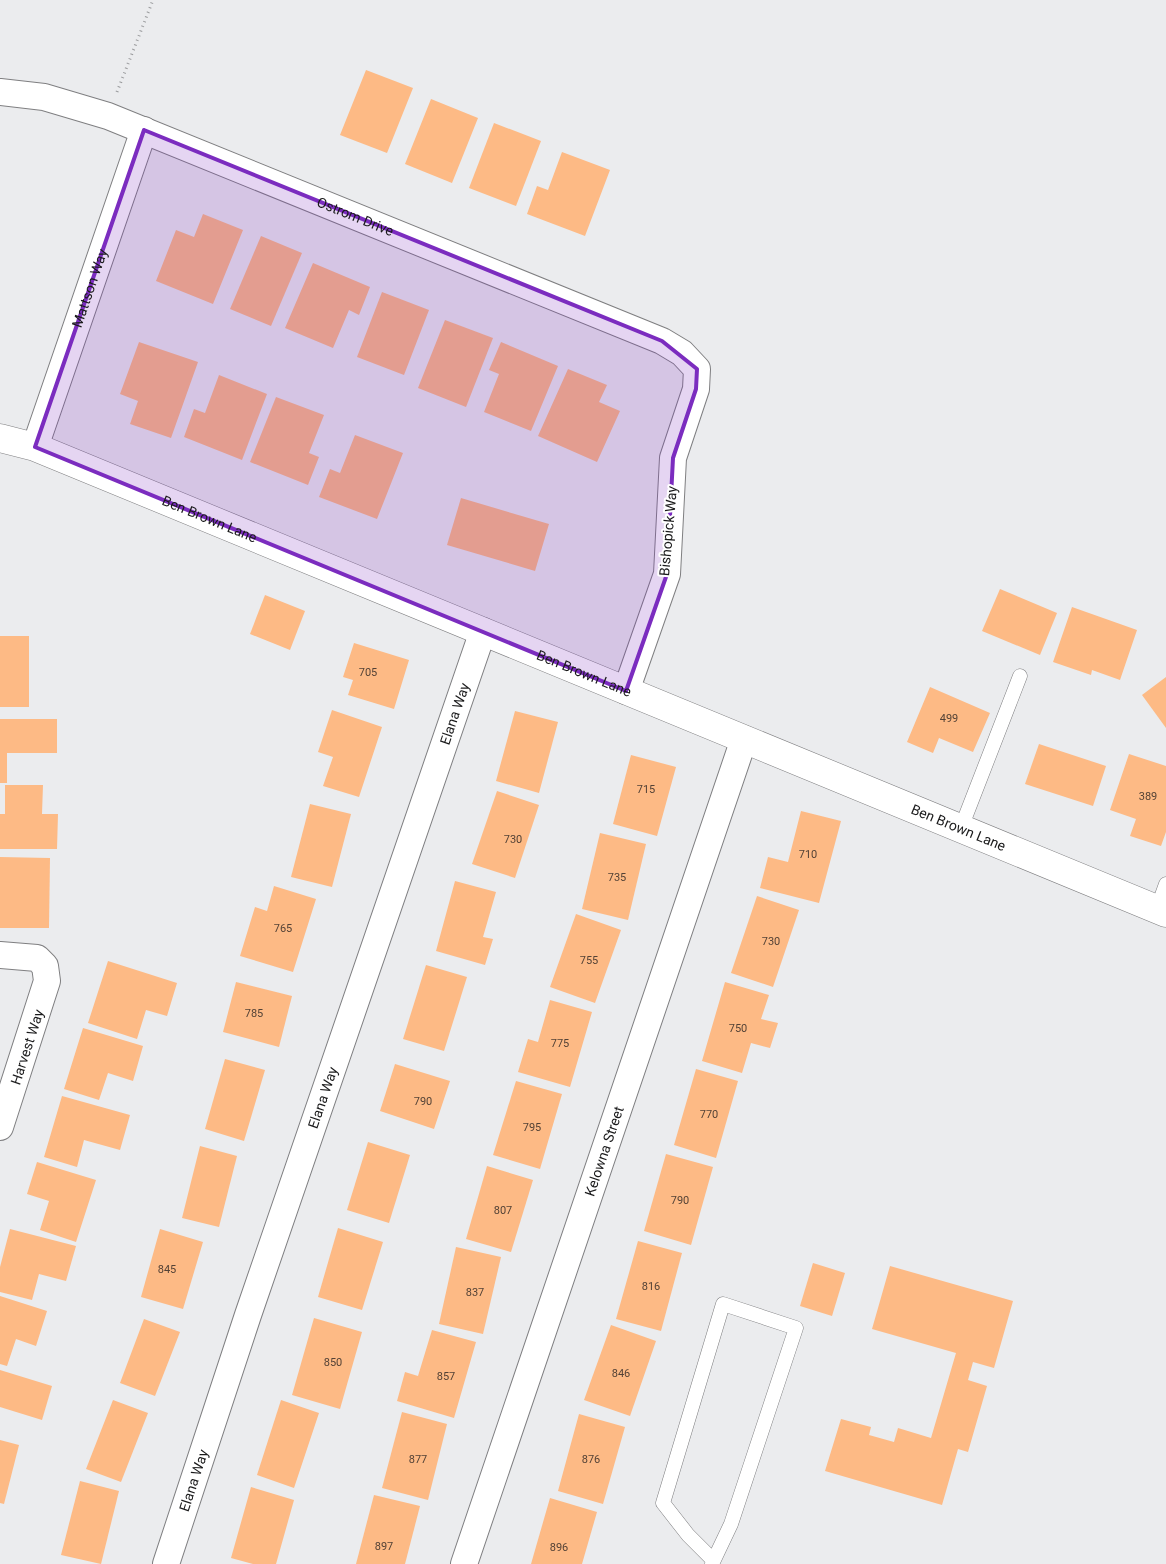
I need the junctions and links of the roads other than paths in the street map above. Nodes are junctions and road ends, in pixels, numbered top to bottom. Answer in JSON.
{"nodes":[{"id":1,"x":0,"y":92,"type":"edge"},
{"id":2,"x":144,"y":130,"type":"junction"},
{"id":3,"x":697,"y":369,"type":"joint"},
{"id":4,"x":0,"y":438,"type":"edge"},
{"id":5,"x":35,"y":447,"type":"junction"},
{"id":6,"x":483,"y":632,"type":"junction"},
{"id":7,"x":1020,"y":676,"type":"dead end"},
{"id":8,"x":626,"y":691,"type":"junction"},
{"id":9,"x":744,"y":739,"type":"junction"},
{"id":10,"x":961,"y":828,"type":"junction"},
{"id":11,"x":1163,"y":902,"type":"edge"},
{"id":12,"x":0,"y":955,"type":"edge"},
{"id":13,"x":0,"y":1128,"type":"edge"},
{"id":14,"x":712,"y":1562,"type":"edge"},
{"id":15,"x":166,"y":1564,"type":"edge"},
{"id":16,"x":464,"y":1564,"type":"edge"}],
"edges":[{"from":1,"to":2,"type":"street","name":"Ostrom Drive"},
{"from":2,"to":3,"type":"street","name":"Ostrom Drive"},
{"from":2,"to":5,"type":"street","name":"Mattson Way"},
{"from":3,"to":8,"type":"street","name":"Bishopick Way"},
{"from":4,"to":5,"type":"street","name":"Ben Brown Lane"},
{"from":5,"to":6,"type":"street","name":"Ben Brown Lane"},
{"from":6,"to":8,"type":"street","name":"Ben Brown Lane"},
{"from":6,"to":15,"type":"street","name":"Elana Way"},
{"from":7,"to":10,"type":"lane"},
{"from":8,"to":9,"type":"street","name":"Ben Brown Lane"},
{"from":9,"to":10,"type":"street","name":"Ben Brown Lane"},
{"from":9,"to":16,"type":"street","name":"Kelowna Street"},
{"from":10,"to":11,"type":"street","name":"Ben Brown Lane"},
{"from":12,"to":13,"type":"street","name":"Harvest Way"},
{"from":14,"to":14,"type":"lane"}]}
